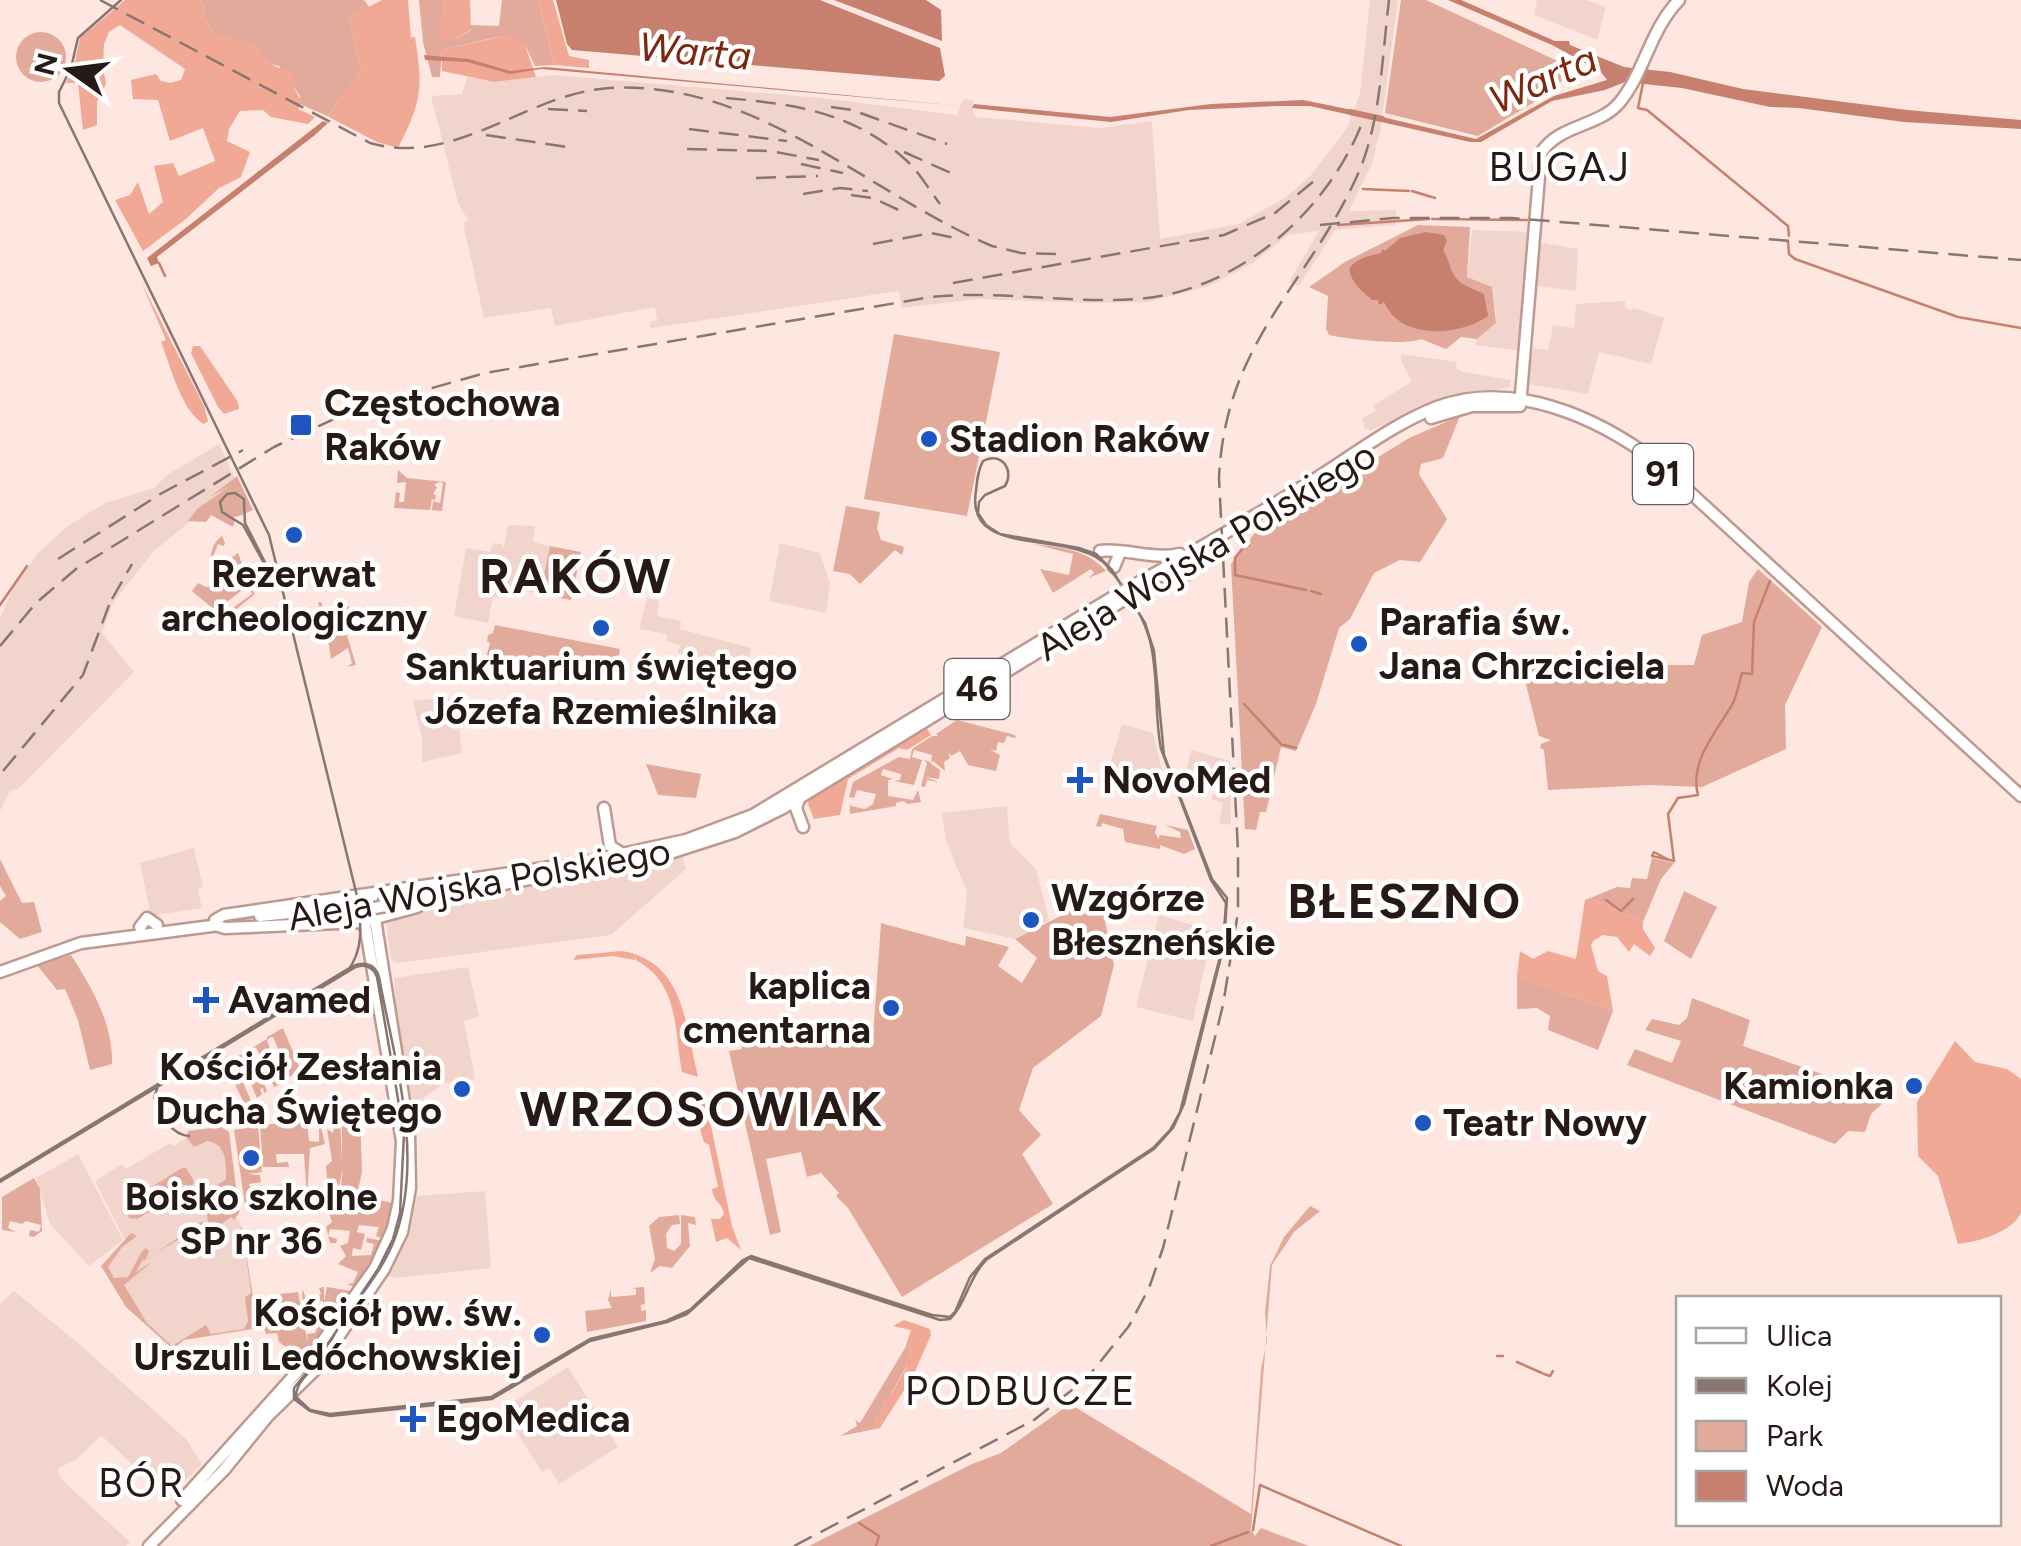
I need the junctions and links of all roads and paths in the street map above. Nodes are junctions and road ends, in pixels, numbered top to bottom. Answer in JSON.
{"nodes":[{"id":1,"x":1679,"y":0,"type":"edge"},
{"id":2,"x":1522,"y":376,"type":"junction"},
{"id":3,"x":1504,"y":398,"type":"junction"},
{"id":4,"x":1518,"y":403,"type":"junction"},
{"id":5,"x":1100,"y":550,"type":"dead end"},
{"id":6,"x":1116,"y":552,"type":"junction"},
{"id":7,"x":1191,"y":552,"type":"junction"},
{"id":8,"x":1114,"y":567,"type":"dead end"},
{"id":9,"x":1188,"y":574,"type":"dead end"},
{"id":10,"x":1162,"y":576,"type":"junction"},
{"id":11,"x":1136,"y":588,"type":"junction"},
{"id":12,"x":1120,"y":598,"type":"junction"},
{"id":13,"x":2018,"y":796,"type":"edge"},
{"id":14,"x":800,"y":798,"type":"junction"},
{"id":15,"x":604,"y":808,"type":"dead end"},
{"id":16,"x":783,"y":808,"type":"junction"},
{"id":17,"x":676,"y":851,"type":"junction"},
{"id":18,"x":625,"y":858,"type":"junction"},
{"id":19,"x":666,"y":865,"type":"dead end"},
{"id":20,"x":561,"y":870,"type":"junction"},
{"id":21,"x":638,"y":870,"type":"dead end"},
{"id":22,"x":365,"y":895,"type":"junction"},
{"id":23,"x":343,"y":906,"type":"junction"},
{"id":24,"x":380,"y":914,"type":"junction"},
{"id":25,"x":334,"y":922,"type":"junction"},
{"id":26,"x":215,"y":923,"type":"junction"},
{"id":27,"x":0,"y":969,"type":"edge"},
{"id":28,"x":140,"y":1546,"type":"edge"},
{"id":29,"x":148,"y":1546,"type":"edge"}],
"edges":[{"from":1,"to":2,"type":"main road"},
{"from":2,"to":3,"type":"main road"},
{"from":2,"to":4,"type":"main road"},
{"from":3,"to":4,"type":"main road","name":"Aleja Wojska Polskiego","number":"91"},
{"from":3,"to":7,"type":"main road","name":"Aleja Wojska Polskiego","number":"46"},
{"from":4,"to":10,"type":"main road","name":"Aleja Wojska Polskiego","number":"46"},
{"from":4,"to":13,"type":"main road","name":"Aleja Wojska Polskiego","number":"91"},
{"from":4,"to":13,"type":"main road","name":"Aleja Wojska Polskiego","number":"91"},
{"from":5,"to":6,"type":"main road"},
{"from":6,"to":7,"type":"main road"},
{"from":6,"to":8,"type":"main road"},
{"from":6,"to":11,"type":"main road"},
{"from":7,"to":11,"type":"main road","name":"Aleja Wojska Polskiego","number":"46"},
{"from":9,"to":10,"type":"main road"},
{"from":10,"to":11,"type":"main road","name":"Aleja Wojska Polskiego","number":"46"},
{"from":11,"to":12,"type":"main road","name":"Aleja Wojska Polskiego","number":"46","bridge":true},
{"from":12,"to":14,"type":"main road","name":"Aleja Wojska Polskiego","number":"46"},
{"from":12,"to":18,"type":"main road","name":"Aleja Wojska Polskiego","number":"46"},
{"from":14,"to":16,"type":"main road","name":"Aleja Wojska Polskiego","number":"46"},
{"from":14,"to":16,"type":"main road"},
{"from":15,"to":18,"type":"main road"},
{"from":16,"to":17,"type":"main road","name":"Aleja Wojska Polskiego","number":"46"},
{"from":17,"to":18,"type":"main road","name":"Aleja Wojska Polskiego","number":"46"},
{"from":17,"to":19,"type":"main road"},
{"from":18,"to":20,"type":"main road","name":"Aleja Wojska Polskiego","number":"46"},
{"from":18,"to":21,"type":"main road"},
{"from":20,"to":24,"type":"main road","name":"Aleja Wojska Polskiego"},
{"from":20,"to":24,"type":"main road","name":"Aleja Wojska Polskiego"},
{"from":20,"to":24,"type":"main road","name":"Aleja Wojska Polskiego"},
{"from":22,"to":23,"type":"main road","name":"Aleja Wojska Polskiego"},
{"from":22,"to":24,"type":"main road"},
{"from":22,"to":24,"type":"main road","name":"Aleja Wojska Polskiego"},
{"from":23,"to":24,"type":"main road","name":"Aleja Wojska Polskiego","bridge":true},
{"from":23,"to":25,"type":"main road"},
{"from":23,"to":26,"type":"main road","name":"Aleja Wojska Polskiego"},
{"from":23,"to":26,"type":"main road","name":"Aleja Wojska Polskiego"},
{"from":24,"to":25,"type":"main road"},
{"from":24,"to":28,"type":"main road"},
{"from":24,"to":29,"type":"main road"},
{"from":25,"to":26,"type":"main road"},
{"from":26,"to":27,"type":"main road","name":"Aleja Wojska Polskiego"}]}
